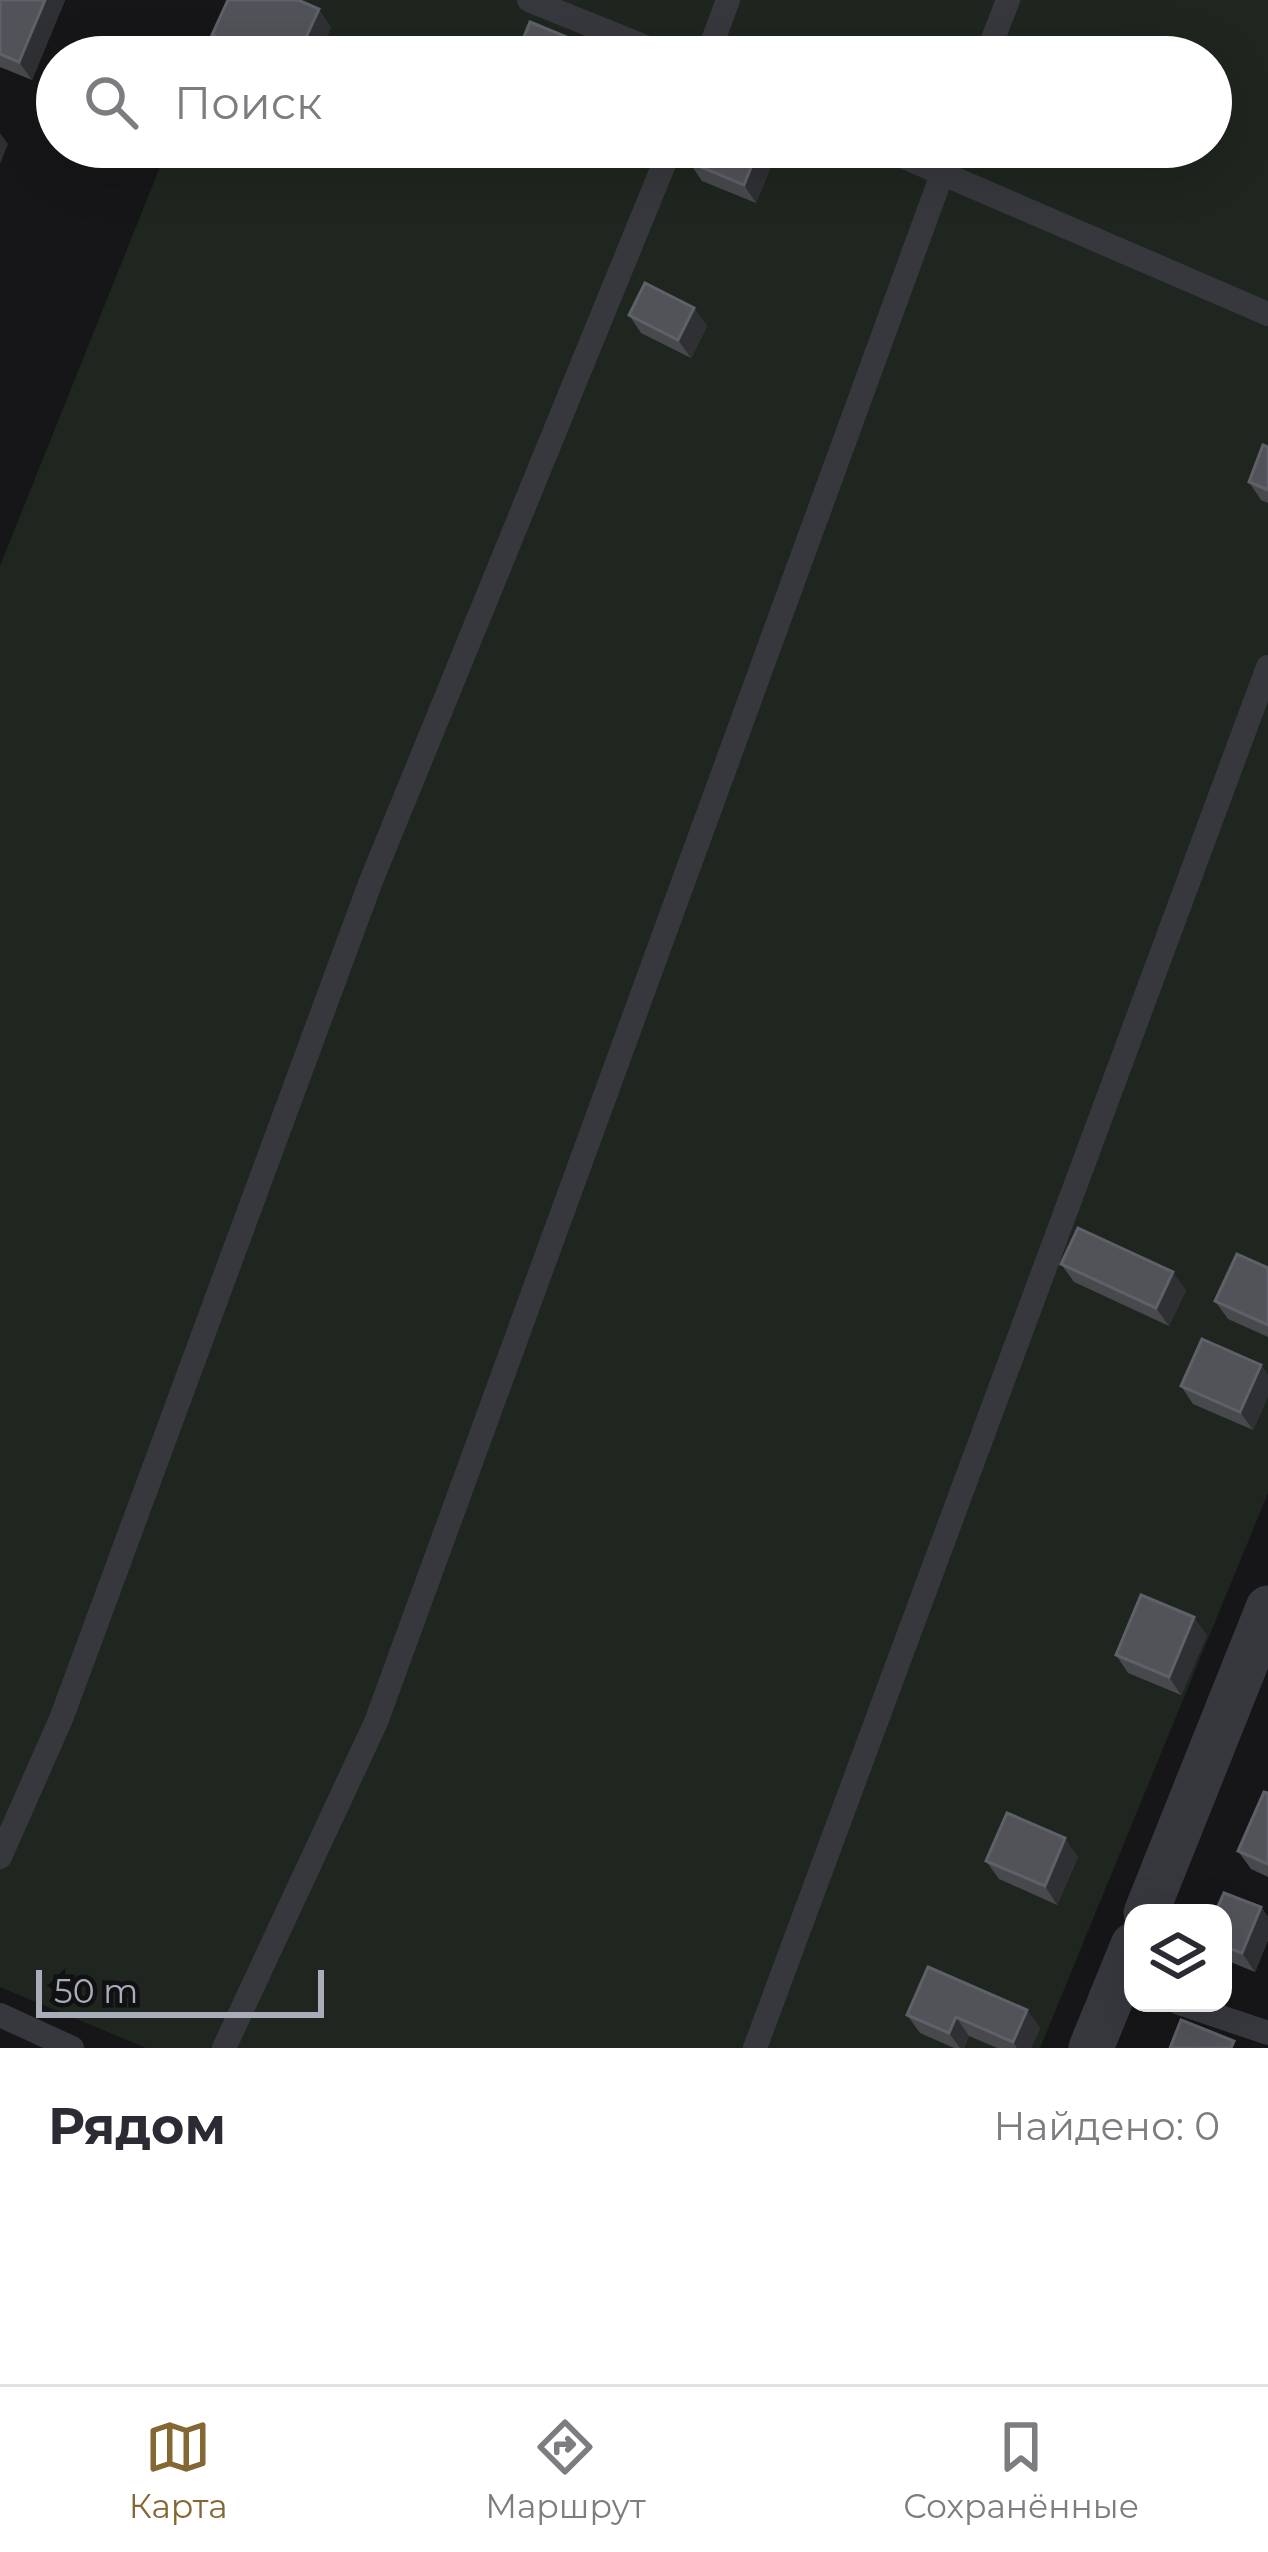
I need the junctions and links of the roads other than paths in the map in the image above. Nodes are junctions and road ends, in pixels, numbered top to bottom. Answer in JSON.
{"nodes":[{"id":1,"x":529,"y":0,"type":"edge"},
{"id":2,"x":728,"y":0,"type":"edge"},
{"id":3,"x":1008,"y":0,"type":"edge"},
{"id":4,"x":618,"y":36,"type":"edge"},
{"id":5,"x":715,"y":36,"type":"edge"},
{"id":6,"x":994,"y":36,"type":"edge"},
{"id":7,"x":662,"y":168,"type":"edge"},
{"id":8,"x":928,"y":168,"type":"edge"},
{"id":9,"x":944,"y":168,"type":"edge"},
{"id":10,"x":942,"y":174,"type":"junction"},
{"id":11,"x":1268,"y":314,"type":"edge"},
{"id":12,"x":1268,"y":667,"type":"edge"},
{"id":13,"x":1268,"y":1608,"type":"edge"},
{"id":14,"x":0,"y":1857,"type":"edge"},
{"id":15,"x":1150,"y":1904,"type":"edge"},
{"id":16,"x":1124,"y":1980,"type":"edge"},
{"id":17,"x":1206,"y":2012,"type":"edge"},
{"id":18,"x":0,"y":2015,"type":"edge"},
{"id":19,"x":1268,"y":2033,"type":"edge"},
{"id":20,"x":72,"y":2048,"type":"edge"},
{"id":21,"x":224,"y":2048,"type":"edge"},
{"id":22,"x":755,"y":2048,"type":"edge"},
{"id":23,"x":1091,"y":2048,"type":"edge"}],
"edges":[{"from":1,"to":4,"type":"lane"},
{"from":2,"to":5,"type":"lane"},
{"from":3,"to":6,"type":"lane"},
{"from":7,"to":14,"type":"lane"},
{"from":8,"to":10,"type":"lane"},
{"from":9,"to":10,"type":"lane"},
{"from":10,"to":11,"type":"lane"},
{"from":10,"to":21,"type":"lane"},
{"from":12,"to":22,"type":"lane"},
{"from":13,"to":15,"type":"street"},
{"from":16,"to":23,"type":"street"},
{"from":17,"to":19,"type":"lane"},
{"from":18,"to":20,"type":"lane"}]}
